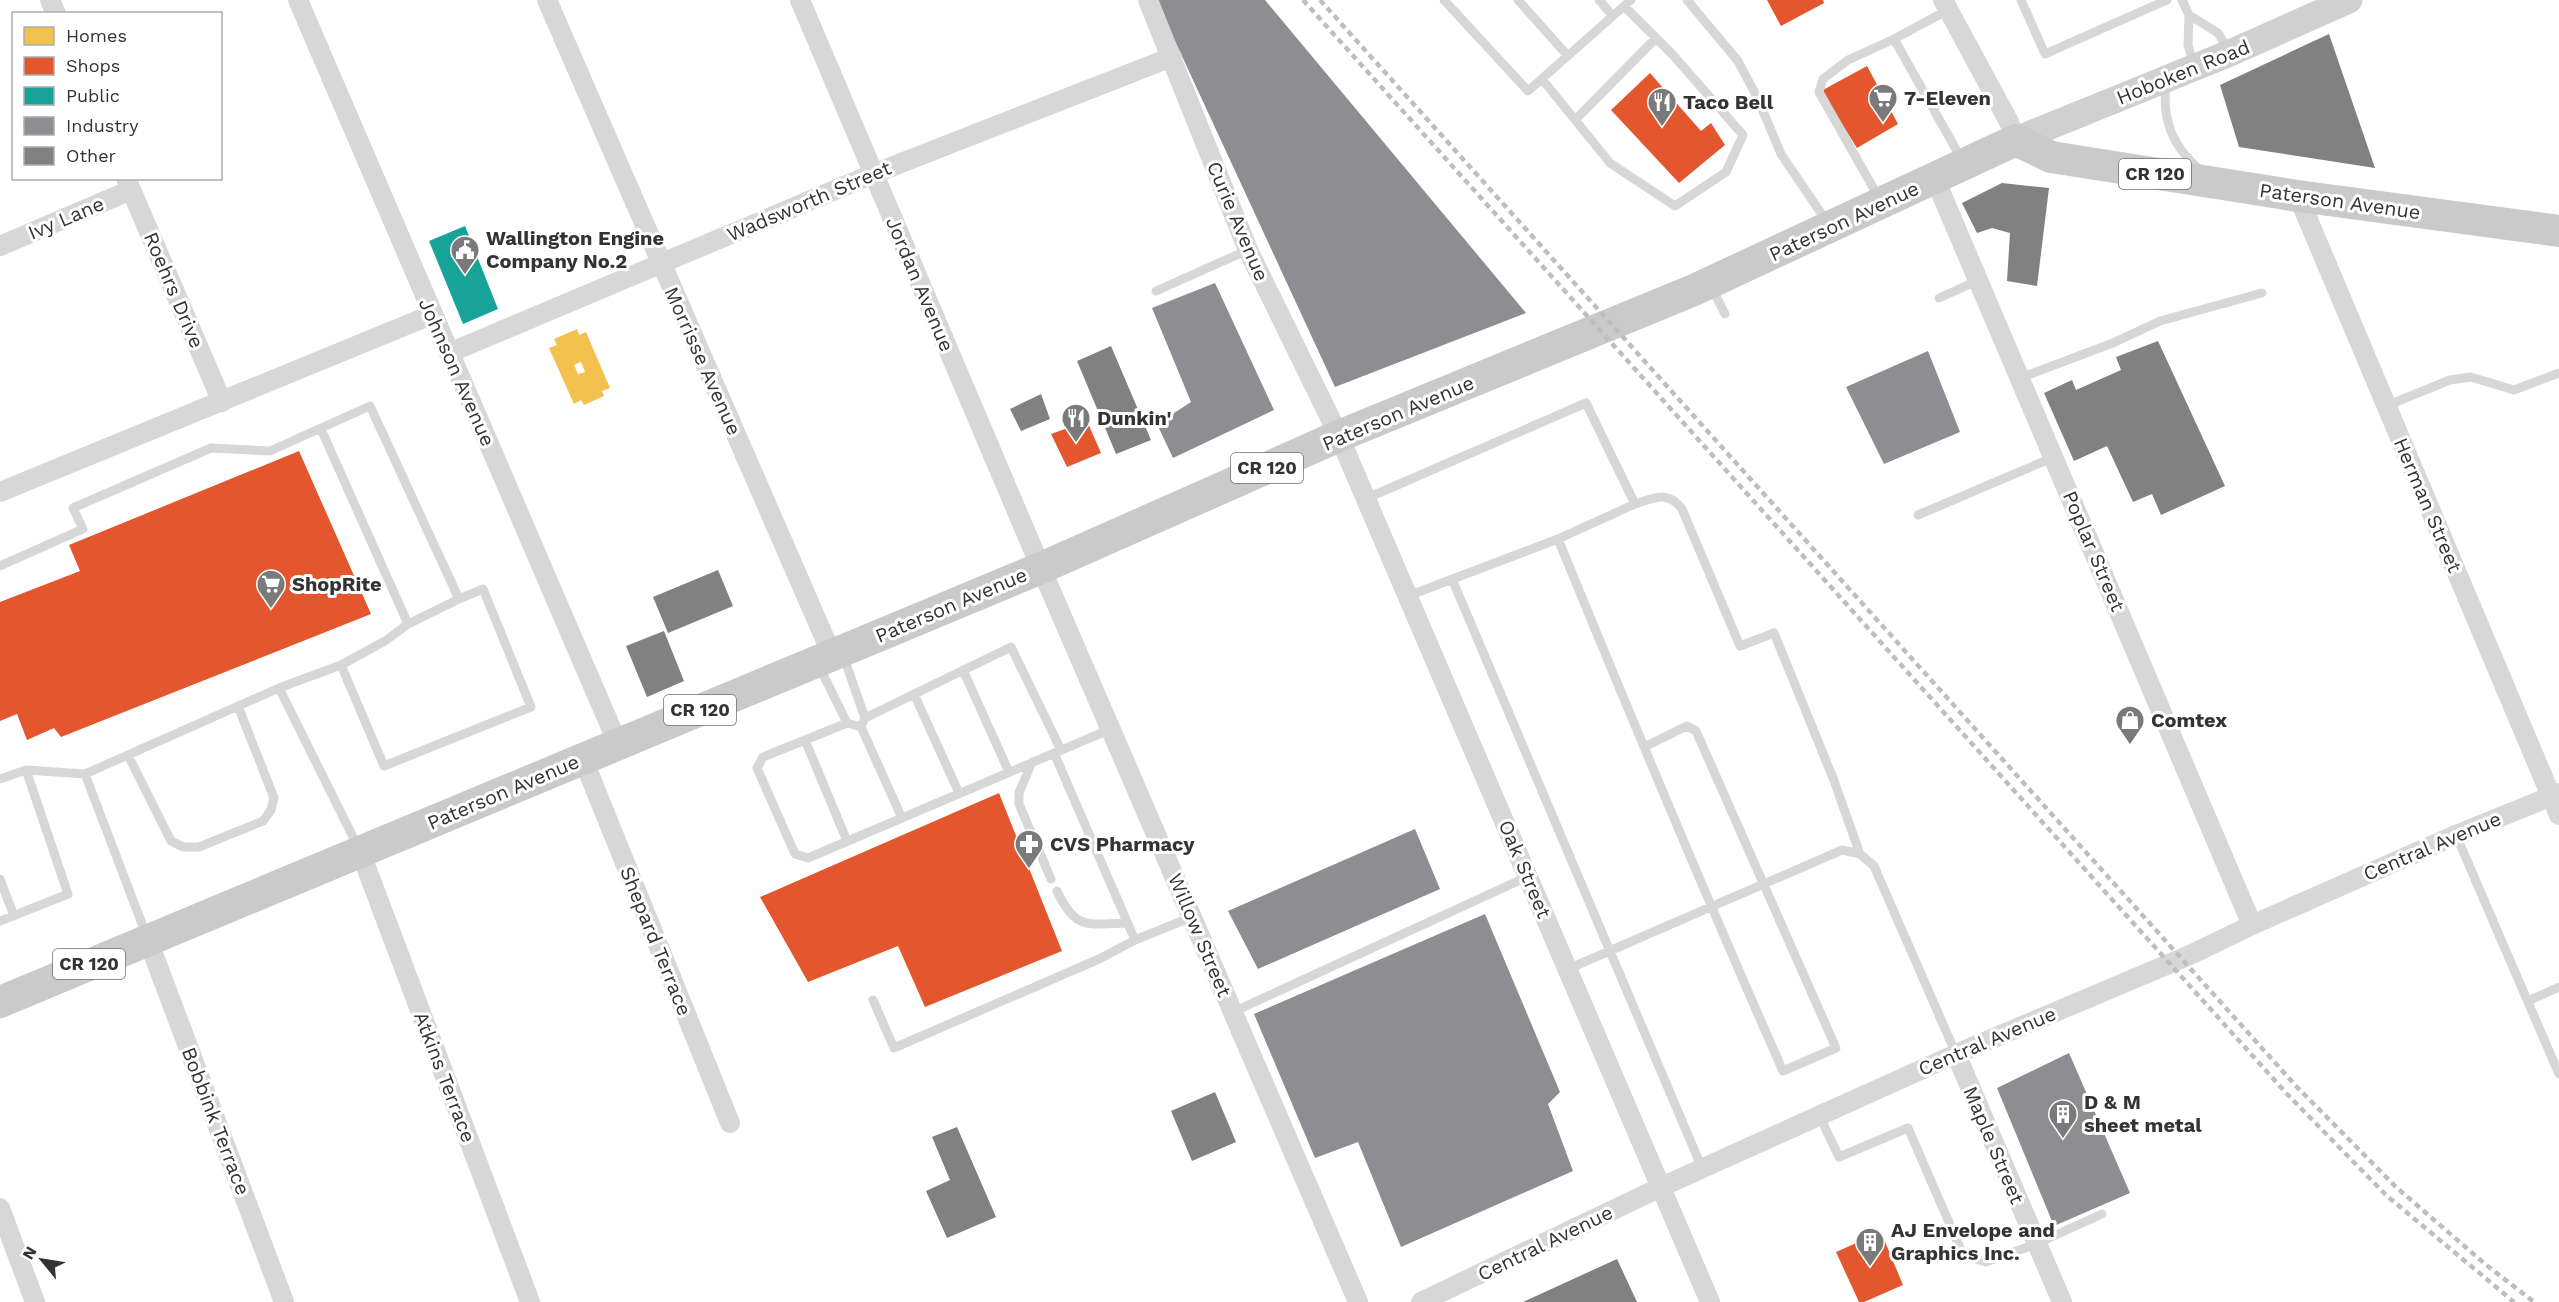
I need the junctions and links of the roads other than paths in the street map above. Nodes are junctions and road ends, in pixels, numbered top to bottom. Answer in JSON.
{"nodes":[{"id":1,"x":298,"y":0,"type":"edge"},
{"id":2,"x":547,"y":0,"type":"edge"},
{"id":3,"x":800,"y":0,"type":"edge"},
{"id":4,"x":1148,"y":0,"type":"edge"},
{"id":5,"x":1444,"y":0,"type":"edge"},
{"id":6,"x":1518,"y":0,"type":"edge"},
{"id":7,"x":1599,"y":0,"type":"edge"},
{"id":8,"x":1687,"y":0,"type":"edge"},
{"id":9,"x":2021,"y":0,"type":"edge"},
{"id":10,"x":2167,"y":0,"type":"edge"},
{"id":11,"x":2182,"y":0,"type":"edge"},
{"id":12,"x":2349,"y":0,"type":"edge"},
{"id":13,"x":1628,"y":3,"type":"edge"},
{"id":14,"x":1945,"y":5,"type":"edge"},
{"id":15,"x":2322,"y":6,"type":"edge"},
{"id":16,"x":2189,"y":15,"type":"junction"},
{"id":17,"x":1613,"y":16,"type":"junction"},
{"id":18,"x":1656,"y":38,"type":"junction"},
{"id":19,"x":1894,"y":39,"type":"junction"},
{"id":20,"x":2230,"y":53,"type":"junction"},
{"id":21,"x":1568,"y":56,"type":"junction"},
{"id":22,"x":1172,"y":57,"type":"junction"},
{"id":23,"x":2195,"y":67,"type":"junction"},
{"id":24,"x":1542,"y":79,"type":"junction"},
{"id":25,"x":2166,"y":79,"type":"junction"},
{"id":26,"x":1575,"y":120,"type":"junction"},
{"id":27,"x":2016,"y":140,"type":"junction"},
{"id":28,"x":1965,"y":165,"type":"junction"},
{"id":29,"x":873,"y":174,"type":"junction"},
{"id":30,"x":1935,"y":179,"type":"junction"},
{"id":31,"x":2214,"y":183,"type":"junction"},
{"id":32,"x":129,"y":184,"type":"edge"},
{"id":33,"x":2298,"y":196,"type":"junction"},
{"id":34,"x":1881,"y":203,"type":"junction"},
{"id":35,"x":1830,"y":226,"type":"junction"},
{"id":36,"x":2559,"y":231,"type":"edge"},
{"id":37,"x":0,"y":246,"type":"edge"},
{"id":38,"x":1248,"y":250,"type":"junction"},
{"id":39,"x":660,"y":264,"type":"junction"},
{"id":40,"x":1979,"y":280,"type":"junction"},
{"id":41,"x":1710,"y":283,"type":"junction"},
{"id":42,"x":1156,"y":291,"type":"dead end"},
{"id":43,"x":2262,"y":293,"type":"dead end"},
{"id":44,"x":1940,"y":298,"type":"dead end"},
{"id":45,"x":1725,"y":314,"type":"dead end"},
{"id":46,"x":431,"y":315,"type":"junction"},
{"id":47,"x":449,"y":353,"type":"junction"},
{"id":48,"x":2559,"y":373,"type":"edge"},
{"id":49,"x":2020,"y":378,"type":"junction"},
{"id":50,"x":222,"y":402,"type":"junction"},
{"id":51,"x":2386,"y":406,"type":"junction"},
{"id":52,"x":321,"y":429,"type":"junction"},
{"id":53,"x":1339,"y":436,"type":"junction"},
{"id":54,"x":2054,"y":457,"type":"junction"},
{"id":55,"x":0,"y":492,"type":"edge"},
{"id":56,"x":1365,"y":499,"type":"junction"},
{"id":57,"x":1635,"y":504,"type":"junction"},
{"id":58,"x":1918,"y":515,"type":"dead end"},
{"id":59,"x":1557,"y":539,"type":"junction"},
{"id":60,"x":0,"y":566,"type":"edge"},
{"id":61,"x":1041,"y":567,"type":"junction"},
{"id":62,"x":1452,"y":579,"type":"junction"},
{"id":63,"x":1408,"y":596,"type":"junction"},
{"id":64,"x":459,"y":598,"type":"junction"},
{"id":65,"x":408,"y":624,"type":"junction"},
{"id":66,"x":830,"y":656,"type":"junction"},
{"id":67,"x":341,"y":665,"type":"junction"},
{"id":68,"x":963,"y":670,"type":"junction"},
{"id":69,"x":279,"y":688,"type":"junction"},
{"id":70,"x":914,"y":694,"type":"junction"},
{"id":71,"x":238,"y":706,"type":"junction"},
{"id":72,"x":865,"y":718,"type":"junction"},
{"id":73,"x":847,"y":723,"type":"junction"},
{"id":74,"x":861,"y":728,"type":"junction"},
{"id":75,"x":1111,"y":729,"type":"junction"},
{"id":76,"x":805,"y":740,"type":"junction"},
{"id":77,"x":618,"y":744,"type":"junction"},
{"id":78,"x":1644,"y":747,"type":"junction"},
{"id":79,"x":1057,"y":752,"type":"junction"},
{"id":80,"x":128,"y":754,"type":"junction"},
{"id":81,"x":583,"y":759,"type":"junction"},
{"id":82,"x":1032,"y":762,"type":"junction"},
{"id":83,"x":26,"y":770,"type":"junction"},
{"id":84,"x":1009,"y":772,"type":"junction"},
{"id":85,"x":85,"y":774,"type":"junction"},
{"id":86,"x":0,"y":779,"type":"edge"},
{"id":87,"x":959,"y":793,"type":"junction"},
{"id":88,"x":2555,"y":795,"type":"edge"},
{"id":89,"x":2559,"y":815,"type":"edge"},
{"id":90,"x":902,"y":818,"type":"junction"},
{"id":91,"x":2456,"y":835,"type":"junction"},
{"id":92,"x":847,"y":841,"type":"junction"},
{"id":93,"x":360,"y":851,"type":"junction"},
{"id":94,"x":1860,"y":854,"type":"junction"},
{"id":95,"x":1529,"y":876,"type":"junction"},
{"id":96,"x":0,"y":879,"type":"edge"},
{"id":97,"x":1051,"y":879,"type":"dead end"},
{"id":98,"x":1764,"y":884,"type":"junction"},
{"id":99,"x":1056,"y":891,"type":"dead end"},
{"id":100,"x":1710,"y":907,"type":"junction"},
{"id":101,"x":14,"y":916,"type":"junction"},
{"id":102,"x":1192,"y":917,"type":"junction"},
{"id":103,"x":0,"y":921,"type":"edge"},
{"id":104,"x":1127,"y":923,"type":"junction"},
{"id":105,"x":2252,"y":925,"type":"junction"},
{"id":106,"x":148,"y":940,"type":"junction"},
{"id":107,"x":1135,"y":940,"type":"junction"},
{"id":108,"x":1610,"y":951,"type":"junction"},
{"id":109,"x":1568,"y":969,"type":"junction"},
{"id":110,"x":2559,"y":987,"type":"edge"},
{"id":111,"x":873,"y":1000,"type":"dead end"},
{"id":112,"x":2528,"y":1001,"type":"junction"},
{"id":113,"x":0,"y":1002,"type":"edge"},
{"id":114,"x":1233,"y":1011,"type":"junction"},
{"id":115,"x":1956,"y":1054,"type":"junction"},
{"id":116,"x":2559,"y":1074,"type":"edge"},
{"id":117,"x":1819,"y":1115,"type":"junction"},
{"id":118,"x":730,"y":1123,"type":"dead end"},
{"id":119,"x":1702,"y":1168,"type":"junction"},
{"id":120,"x":1661,"y":1187,"type":"junction"},
{"id":121,"x":0,"y":1208,"type":"edge"},
{"id":122,"x":2102,"y":1214,"type":"dead end"},
{"id":123,"x":2036,"y":1244,"type":"junction"},
{"id":124,"x":35,"y":1302,"type":"edge"},
{"id":125,"x":284,"y":1302,"type":"edge"},
{"id":126,"x":530,"y":1302,"type":"edge"},
{"id":127,"x":1358,"y":1302,"type":"edge"},
{"id":128,"x":1421,"y":1302,"type":"edge"},
{"id":129,"x":1710,"y":1302,"type":"edge"},
{"id":130,"x":2061,"y":1302,"type":"edge"}],
"edges":[{"from":1,"to":46,"type":"street","name":"Johnson Avenue"},
{"from":2,"to":39,"type":"street","name":"Morrisse Avenue"},
{"from":3,"to":29,"type":"street","name":"Jordan Avenue"},
{"from":4,"to":22,"type":"street","name":"Curie Avenue"},
{"from":5,"to":24,"type":"lane"},
{"from":6,"to":21,"type":"lane"},
{"from":7,"to":17,"type":"lane"},
{"from":8,"to":35,"type":"lane"},
{"from":9,"to":10,"type":"lane"},
{"from":11,"to":16,"type":"lane"},
{"from":12,"to":15,"type":"street","name":"Hoboken Road"},
{"from":13,"to":17,"type":"lane"},
{"from":13,"to":18,"type":"lane"},
{"from":14,"to":19,"type":"lane"},
{"from":14,"to":27,"type":"street"},
{"from":15,"to":20,"type":"street","name":"Hoboken Road"},
{"from":16,"to":20,"type":"lane"},
{"from":16,"to":23,"type":"lane"},
{"from":17,"to":21,"type":"lane"},
{"from":18,"to":26,"type":"lane"},
{"from":18,"to":26,"type":"lane"},
{"from":19,"to":28,"type":"lane"},
{"from":19,"to":34,"type":"lane"},
{"from":20,"to":23,"type":"street","name":"Hoboken Road"},
{"from":21,"to":24,"type":"lane"},
{"from":22,"to":29,"type":"street","name":"Wadsworth Street"},
{"from":22,"to":38,"type":"street","name":"Curie Avenue"},
{"from":23,"to":25,"type":"street","name":"Hoboken Road"},
{"from":24,"to":26,"type":"lane"},
{"from":25,"to":27,"type":"street","name":"Hoboken Road"},
{"from":25,"to":31,"type":"lane"},
{"from":27,"to":28,"type":"main road","name":"Paterson Avenue","number":"CR 120"},
{"from":27,"to":31,"type":"main road","name":"Paterson Avenue","number":"CR 120"},
{"from":28,"to":30,"type":"main road","name":"Paterson Avenue","number":"CR 120"},
{"from":29,"to":39,"type":"street","name":"Wadsworth Street"},
{"from":29,"to":61,"type":"street","name":"Jordan Avenue"},
{"from":30,"to":34,"type":"main road","name":"Paterson Avenue","number":"CR 120"},
{"from":30,"to":40,"type":"street","name":"Poplar Street"},
{"from":31,"to":33,"type":"main road","name":"Paterson Avenue","number":"CR 120"},
{"from":32,"to":37,"type":"street","name":"Ivy Lane"},
{"from":32,"to":50,"type":"street","name":"Roehrs Drive"},
{"from":33,"to":36,"type":"main road","name":"Paterson Avenue","number":"CR 120"},
{"from":33,"to":51,"type":"street","name":"Herman Street"},
{"from":34,"to":35,"type":"main road","name":"Paterson Avenue","number":"CR 120"},
{"from":35,"to":41,"type":"main road","name":"Paterson Avenue","number":"CR 120"},
{"from":38,"to":42,"type":"lane"},
{"from":38,"to":53,"type":"street","name":"Curie Avenue"},
{"from":39,"to":47,"type":"street","name":"Wadsworth Street"},
{"from":39,"to":66,"type":"street","name":"Morrisse Avenue"},
{"from":40,"to":44,"type":"lane"},
{"from":40,"to":49,"type":"street","name":"Poplar Street"},
{"from":41,"to":45,"type":"lane"},
{"from":41,"to":53,"type":"main road","name":"Paterson Avenue","number":"CR 120"},
{"from":43,"to":49,"type":"lane"},
{"from":46,"to":47,"type":"street","name":"Johnson Avenue"},
{"from":46,"to":50,"type":"street"},
{"from":47,"to":77,"type":"street","name":"Johnson Avenue"},
{"from":48,"to":51,"type":"lane"},
{"from":49,"to":54,"type":"street","name":"Poplar Street"},
{"from":50,"to":55,"type":"street"},
{"from":51,"to":88,"type":"street","name":"Herman Street"},
{"from":52,"to":60,"type":"lane"},
{"from":52,"to":64,"type":"lane"},
{"from":52,"to":65,"type":"lane"},
{"from":53,"to":56,"type":"street","name":"Oak Street"},
{"from":53,"to":61,"type":"main road","name":"Paterson Avenue","number":"CR 120"},
{"from":54,"to":58,"type":"lane"},
{"from":54,"to":105,"type":"street","name":"Poplar Street"},
{"from":56,"to":57,"type":"lane"},
{"from":56,"to":63,"type":"street","name":"Oak Street"},
{"from":57,"to":59,"type":"lane"},
{"from":57,"to":94,"type":"lane"},
{"from":59,"to":62,"type":"lane"},
{"from":59,"to":78,"type":"lane"},
{"from":61,"to":66,"type":"main road","name":"Paterson Avenue","number":"CR 120"},
{"from":61,"to":75,"type":"street","name":"Willow Street"},
{"from":62,"to":63,"type":"lane"},
{"from":62,"to":108,"type":"lane"},
{"from":63,"to":95,"type":"street","name":"Oak Street"},
{"from":64,"to":65,"type":"lane"},
{"from":64,"to":67,"type":"lane"},
{"from":65,"to":67,"type":"lane"},
{"from":66,"to":72,"type":"lane"},
{"from":66,"to":73,"type":"lane"},
{"from":66,"to":77,"type":"main road","name":"Paterson Avenue","number":"CR 120"},
{"from":67,"to":69,"type":"lane"},
{"from":68,"to":70,"type":"lane"},
{"from":68,"to":79,"type":"lane"},
{"from":68,"to":84,"type":"lane"},
{"from":69,"to":71,"type":"lane"},
{"from":69,"to":93,"type":"lane"},
{"from":70,"to":72,"type":"lane"},
{"from":70,"to":87,"type":"lane"},
{"from":71,"to":80,"type":"lane"},
{"from":71,"to":80,"type":"lane"},
{"from":72,"to":74,"type":"lane"},
{"from":73,"to":74,"type":"lane"},
{"from":73,"to":76,"type":"lane"},
{"from":74,"to":90,"type":"lane"},
{"from":75,"to":79,"type":"lane"},
{"from":75,"to":102,"type":"street","name":"Willow Street"},
{"from":76,"to":92,"type":"lane"},
{"from":76,"to":92,"type":"lane"},
{"from":77,"to":81,"type":"main road","name":"Paterson Avenue","number":"CR 120"},
{"from":78,"to":98,"type":"lane"},
{"from":78,"to":100,"type":"lane"},
{"from":79,"to":82,"type":"lane"},
{"from":79,"to":104,"type":"lane"},
{"from":80,"to":85,"type":"lane"},
{"from":81,"to":93,"type":"main road","name":"Paterson Avenue","number":"CR 120"},
{"from":81,"to":118,"type":"street","name":"Shepard Terrace"},
{"from":82,"to":84,"type":"lane"},
{"from":82,"to":97,"type":"lane"},
{"from":83,"to":85,"type":"lane"},
{"from":83,"to":86,"type":"lane"},
{"from":83,"to":101,"type":"lane"},
{"from":84,"to":87,"type":"lane"},
{"from":85,"to":106,"type":"lane"},
{"from":87,"to":90,"type":"lane"},
{"from":88,"to":89,"type":"street","name":"Herman Street"},
{"from":88,"to":91,"type":"street","name":"Central Avenue"},
{"from":90,"to":92,"type":"lane"},
{"from":91,"to":105,"type":"street","name":"Central Avenue"},
{"from":91,"to":112,"type":"lane"},
{"from":93,"to":106,"type":"main road","name":"Paterson Avenue","number":"CR 120"},
{"from":93,"to":126,"type":"street","name":"Atkins Terrace"},
{"from":94,"to":98,"type":"lane"},
{"from":94,"to":115,"type":"lane"},
{"from":95,"to":109,"type":"street","name":"Oak Street"},
{"from":95,"to":114,"type":"lane"},
{"from":96,"to":101,"type":"lane"},
{"from":98,"to":100,"type":"lane"},
{"from":98,"to":100,"type":"lane"},
{"from":99,"to":104,"type":"lane"},
{"from":100,"to":108,"type":"lane"},
{"from":101,"to":103,"type":"lane"},
{"from":102,"to":107,"type":"lane"},
{"from":102,"to":114,"type":"street","name":"Willow Street"},
{"from":104,"to":107,"type":"lane"},
{"from":105,"to":115,"type":"street","name":"Central Avenue"},
{"from":106,"to":113,"type":"main road","name":"Paterson Avenue","number":"CR 120"},
{"from":106,"to":125,"type":"street","name":"Bobbink Terrace"},
{"from":107,"to":111,"type":"lane"},
{"from":108,"to":109,"type":"lane"},
{"from":108,"to":119,"type":"lane"},
{"from":109,"to":120,"type":"street","name":"Oak Street"},
{"from":110,"to":112,"type":"lane"},
{"from":112,"to":116,"type":"lane"},
{"from":114,"to":127,"type":"street","name":"Willow Street"},
{"from":115,"to":117,"type":"street","name":"Central Avenue"},
{"from":115,"to":123,"type":"street","name":"Maple Street"},
{"from":117,"to":119,"type":"street","name":"Central Avenue"},
{"from":117,"to":123,"type":"lane"},
{"from":119,"to":120,"type":"street","name":"Central Avenue"},
{"from":120,"to":128,"type":"street","name":"Central Avenue"},
{"from":120,"to":129,"type":"street","name":"Oak Street"},
{"from":121,"to":124,"type":"street"},
{"from":122,"to":123,"type":"lane"},
{"from":123,"to":130,"type":"street","name":"Maple Street"}]}
